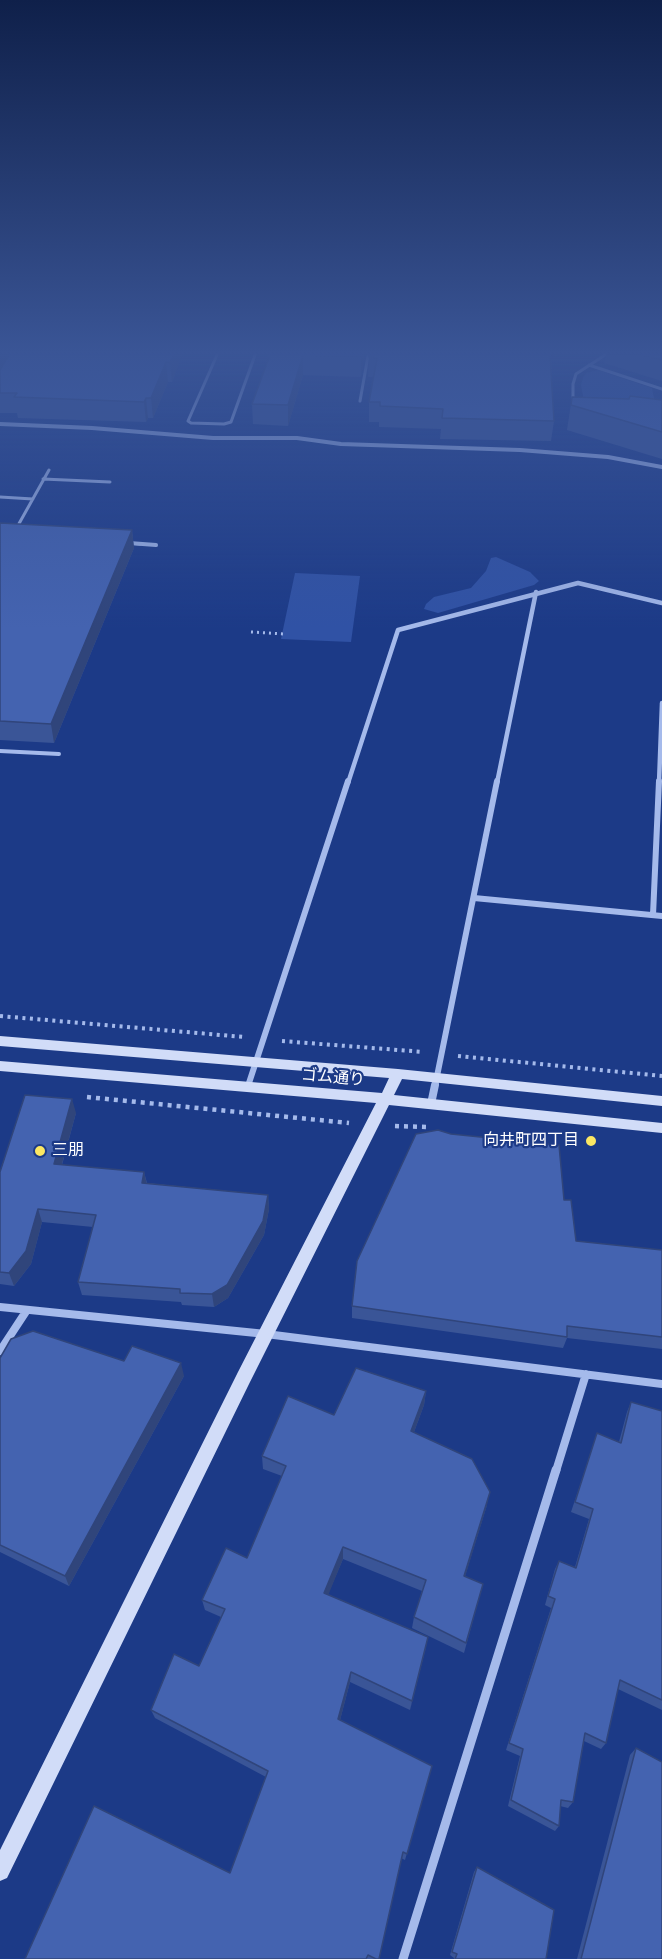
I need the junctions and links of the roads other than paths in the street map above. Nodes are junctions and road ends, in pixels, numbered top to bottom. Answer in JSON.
{"nodes":[{"id":1,"x":424,"y":446,"type":"edge"},
{"id":2,"x":662,"y":467,"type":"edge"},
{"id":3,"x":49,"y":470,"type":"dead end"},
{"id":4,"x":43,"y":479,"type":"junction"},
{"id":5,"x":110,"y":482,"type":"dead end"},
{"id":6,"x":0,"y":497,"type":"edge"},
{"id":7,"x":33,"y":499,"type":"junction"},
{"id":8,"x":11,"y":538,"type":"edge"},
{"id":9,"x":123,"y":543,"type":"edge"},
{"id":10,"x":156,"y":545,"type":"dead end"},
{"id":11,"x":536,"y":592,"type":"junction"},
{"id":12,"x":662,"y":603,"type":"edge"},
{"id":13,"x":662,"y":703,"type":"edge"},
{"id":14,"x":0,"y":751,"type":"edge"},
{"id":15,"x":60,"y":754,"type":"dead end"},
{"id":16,"x":474,"y":898,"type":"junction"},
{"id":17,"x":653,"y":915,"type":"junction"},
{"id":18,"x":662,"y":916,"type":"edge"},
{"id":19,"x":2,"y":1043,"type":"edge"},
{"id":20,"x":257,"y":1062,"type":"junction"},
{"id":21,"x":0,"y":1066,"type":"edge"},
{"id":22,"x":398,"y":1074,"type":"junction"},
{"id":23,"x":436,"y":1078,"type":"junction"},
{"id":24,"x":248,"y":1088,"type":"junction"},
{"id":25,"x":385,"y":1100,"type":"junction"},
{"id":26,"x":662,"y":1101,"type":"edge"},
{"id":27,"x":431,"y":1104,"type":"junction"},
{"id":28,"x":662,"y":1128,"type":"edge"},
{"id":29,"x":0,"y":1307,"type":"edge"},
{"id":30,"x":27,"y":1310,"type":"junction"},
{"id":31,"x":266,"y":1334,"type":"junction"},
{"id":32,"x":0,"y":1351,"type":"edge"},
{"id":33,"x":586,"y":1374,"type":"junction"},
{"id":34,"x":662,"y":1384,"type":"edge"},
{"id":35,"x":0,"y":1871,"type":"edge"},
{"id":36,"x":403,"y":1959,"type":"edge"}],
"edges":[{"from":1,"to":2,"type":"street"},
{"from":3,"to":4,"type":"lane"},
{"from":4,"to":5,"type":"lane"},
{"from":4,"to":7,"type":"lane"},
{"from":6,"to":7,"type":"lane"},
{"from":7,"to":8,"type":"lane"},
{"from":9,"to":10,"type":"lane"},
{"from":11,"to":12,"type":"street"},
{"from":11,"to":16,"type":"street"},
{"from":11,"to":20,"type":"street"},
{"from":13,"to":17,"type":"street"},
{"from":14,"to":15,"type":"lane"},
{"from":16,"to":17,"type":"street"},
{"from":16,"to":23,"type":"street"},
{"from":17,"to":18,"type":"street"},
{"from":19,"to":20,"type":"street","name":"ゴム通り"},
{"from":20,"to":22,"type":"street","name":"ゴム通り"},
{"from":20,"to":24,"type":"street"},
{"from":21,"to":24,"type":"street","name":"ゴム通り"},
{"from":22,"to":23,"type":"street","name":"ゴム通り"},
{"from":22,"to":25,"type":"street"},
{"from":23,"to":26,"type":"street","name":"ゴム通り"},
{"from":23,"to":27,"type":"street"},
{"from":24,"to":25,"type":"street","name":"ゴム通り"},
{"from":25,"to":27,"type":"street","name":"ゴム通り"},
{"from":25,"to":31,"type":"street"},
{"from":27,"to":28,"type":"street","name":"ゴム通り"},
{"from":29,"to":30,"type":"street"},
{"from":30,"to":31,"type":"street"},
{"from":30,"to":32,"type":"street"},
{"from":31,"to":33,"type":"street"},
{"from":31,"to":35,"type":"street"},
{"from":33,"to":34,"type":"street"},
{"from":33,"to":36,"type":"street"}]}
